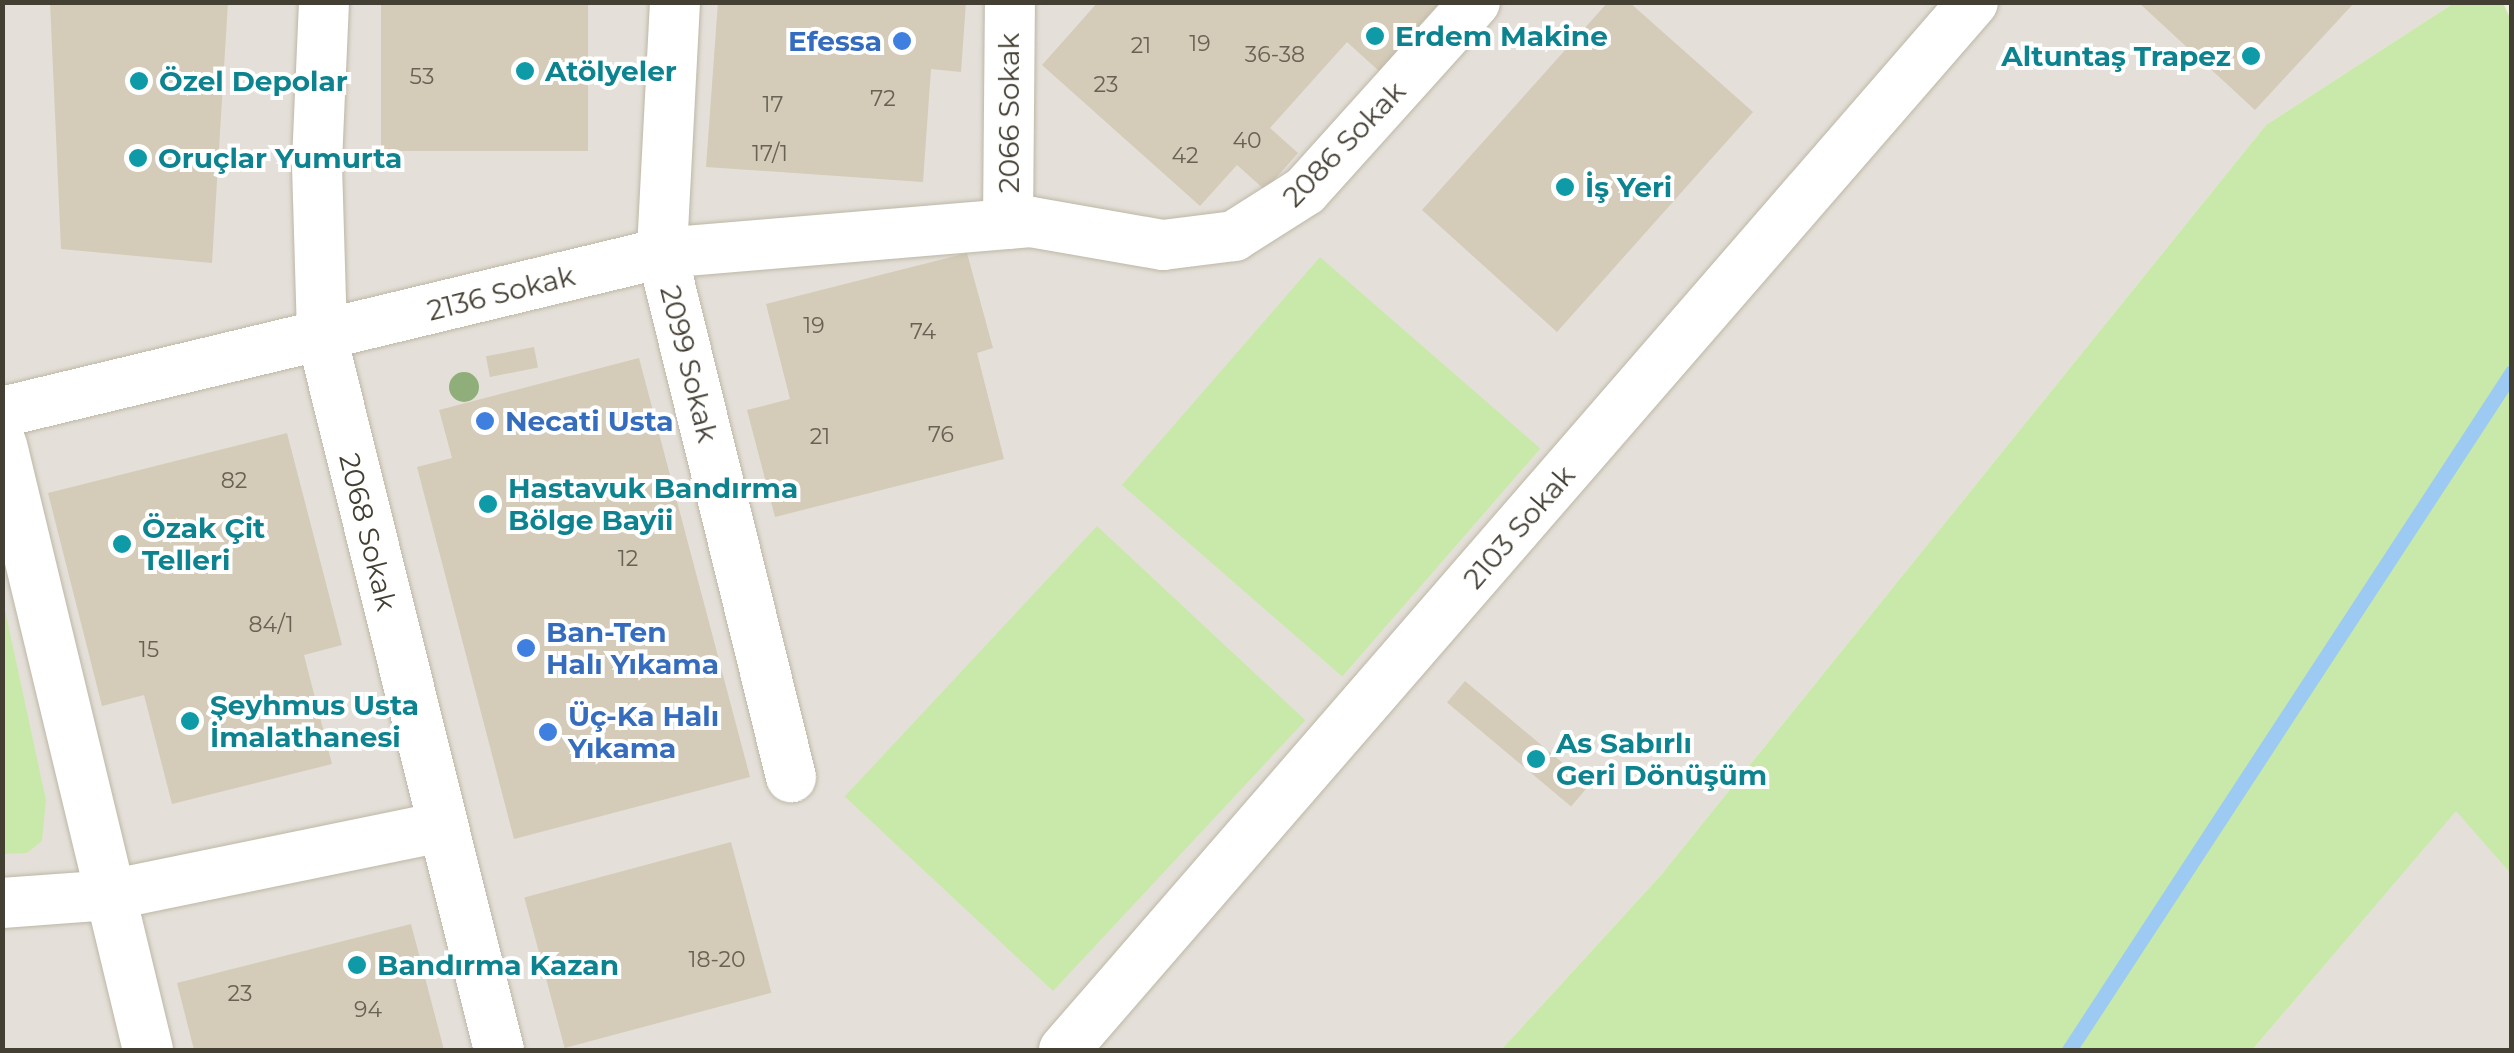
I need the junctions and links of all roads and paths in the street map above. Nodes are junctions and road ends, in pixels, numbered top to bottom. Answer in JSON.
{"nodes":[{"id":1,"x":324,"y":2,"type":"edge"},
{"id":2,"x":675,"y":2,"type":"edge"},
{"id":3,"x":1010,"y":2,"type":"edge"},
{"id":4,"x":1475,"y":2,"type":"edge"},
{"id":5,"x":1973,"y":2,"type":"edge"},
{"id":6,"x":1008,"y":224,"type":"junction"},
{"id":7,"x":662,"y":253,"type":"junction"},
{"id":8,"x":322,"y":337,"type":"junction"},
{"id":9,"x":2,"y":412,"type":"edge"},
{"id":10,"x":2,"y":445,"type":"edge"},
{"id":11,"x":791,"y":777,"type":"dead end"},
{"id":12,"x":442,"y":827,"type":"junction"},
{"id":13,"x":110,"y":895,"type":"junction"},
{"id":14,"x":2,"y":902,"type":"edge"},
{"id":15,"x":148,"y":1050,"type":"edge"},
{"id":16,"x":499,"y":1050,"type":"edge"},
{"id":17,"x":1064,"y":1050,"type":"edge"}],
"edges":[{"from":1,"to":8,"type":"street","name":"2068 Sokak"},
{"from":2,"to":7,"type":"street","name":"2099 Sokak"},
{"from":3,"to":6,"type":"street","name":"2066 Sokak"},
{"from":4,"to":6,"type":"street","name":"2086 Sokak"},
{"from":5,"to":17,"type":"street","name":"2103 Sokak"},
{"from":6,"to":7,"type":"street","name":"2136 Sokak"},
{"from":7,"to":8,"type":"street","name":"2136 Sokak"},
{"from":7,"to":11,"type":"street","name":"2099 Sokak"},
{"from":8,"to":9,"type":"street","name":"2136 Sokak"},
{"from":8,"to":12,"type":"street","name":"2068 Sokak"},
{"from":10,"to":13,"type":"street"},
{"from":12,"to":13,"type":"street"},
{"from":12,"to":16,"type":"street","name":"2068 Sokak"},
{"from":13,"to":14,"type":"street"},
{"from":13,"to":15,"type":"street"}]}
